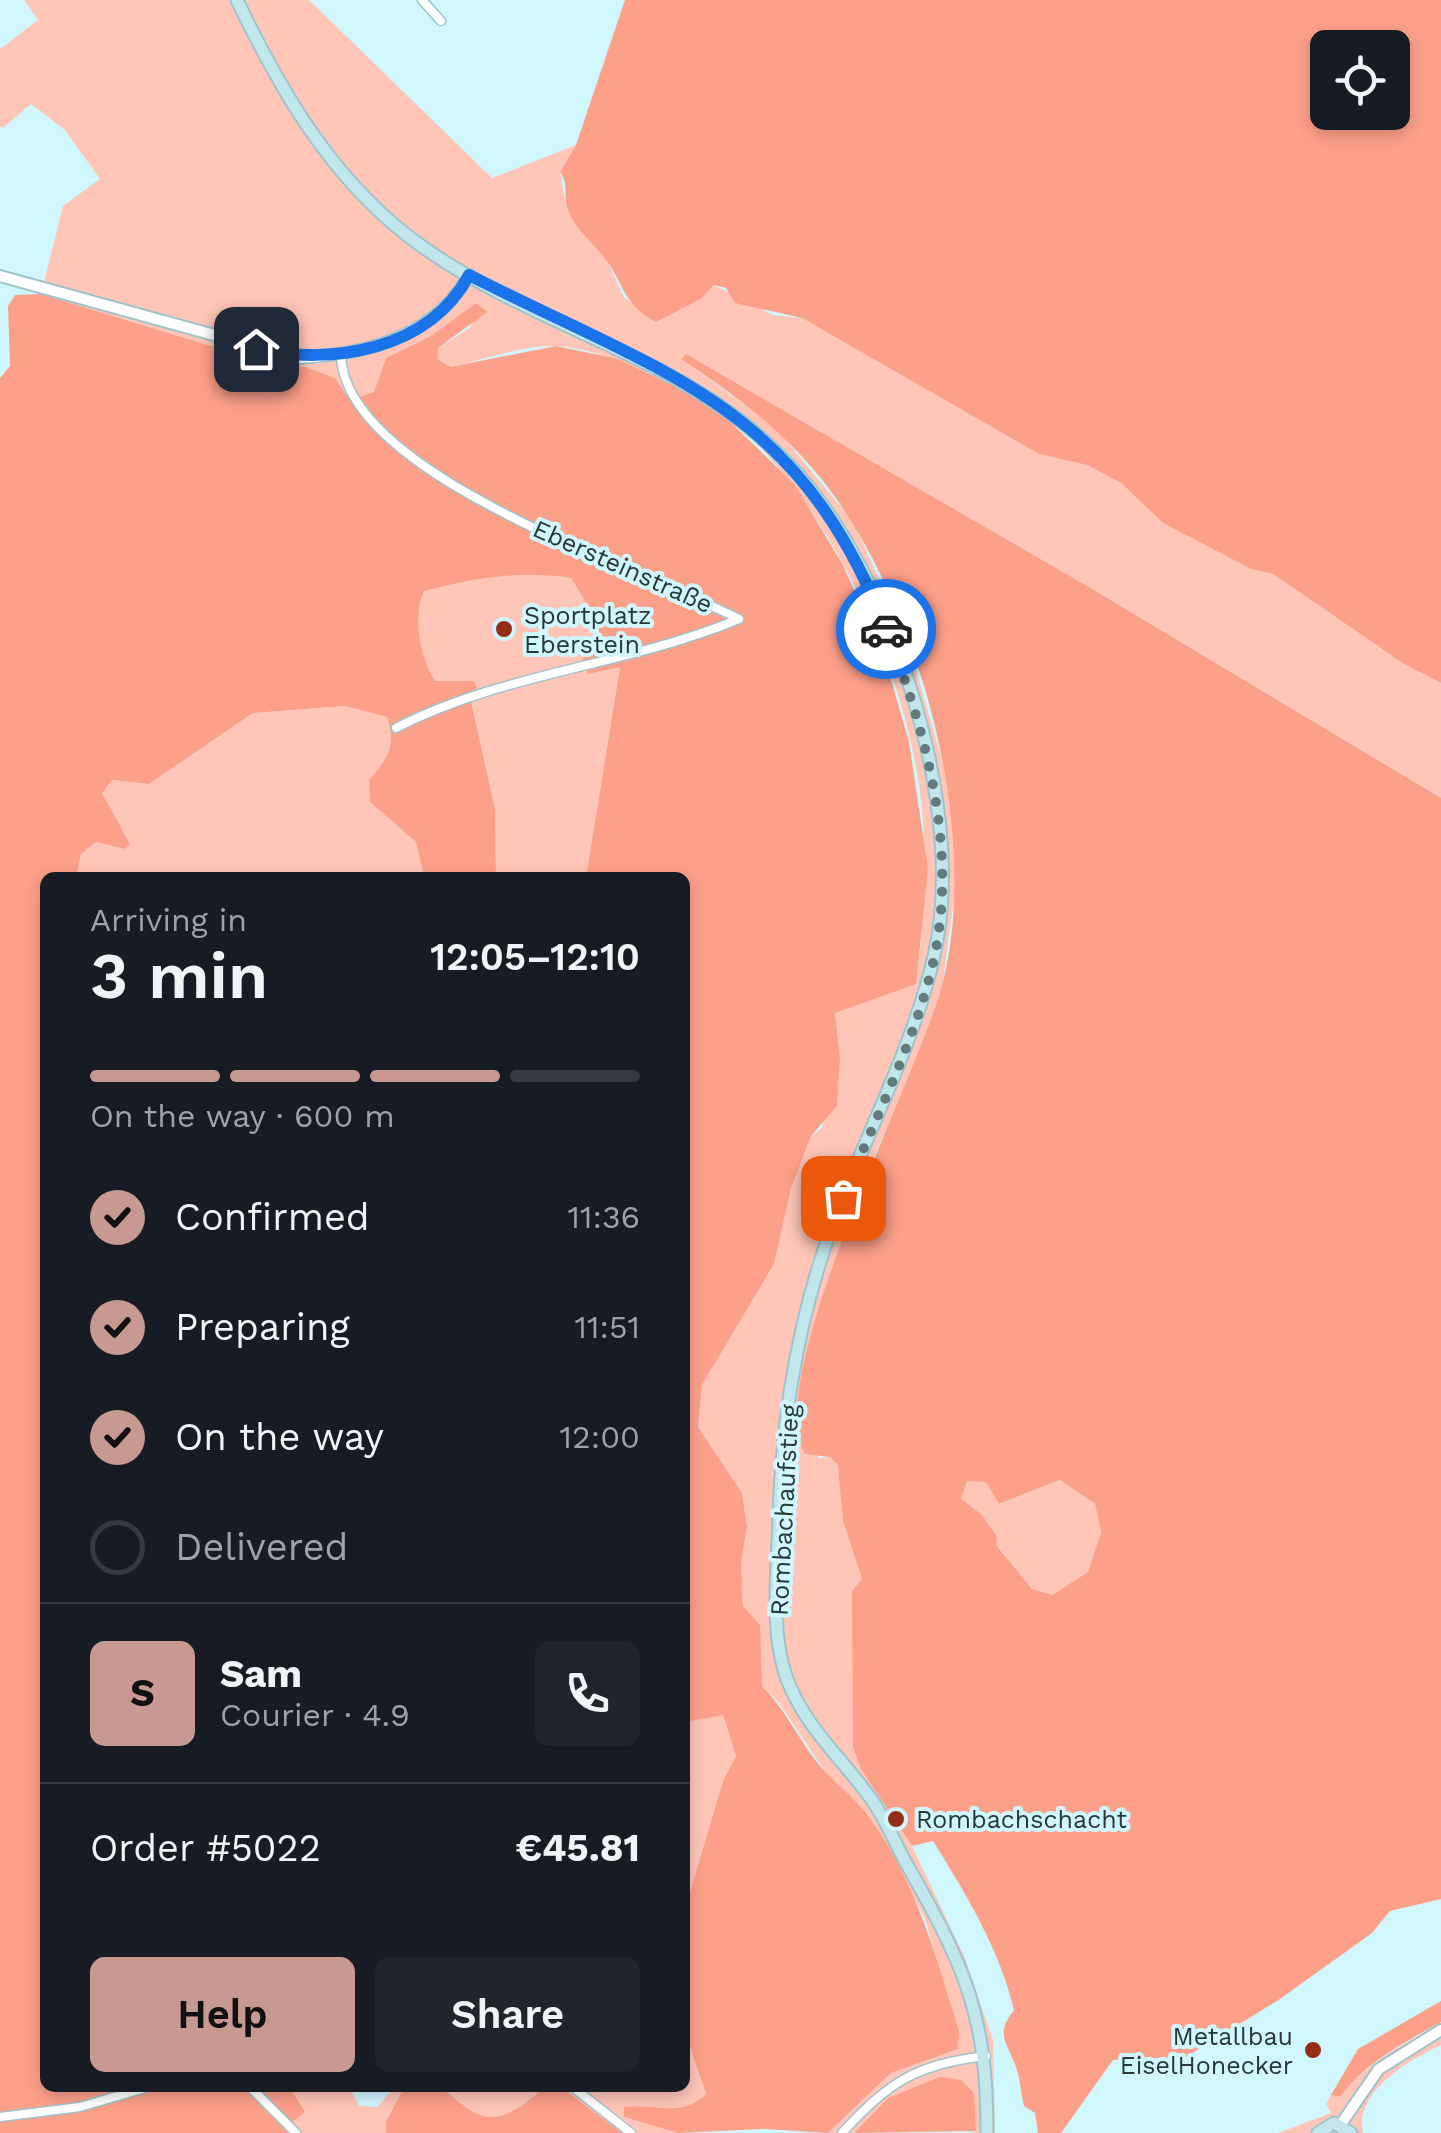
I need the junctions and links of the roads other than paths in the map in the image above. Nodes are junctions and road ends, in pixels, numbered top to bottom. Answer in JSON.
{"nodes":[{"id":1,"x":237,"y":0,"type":"edge"},
{"id":2,"x":422,"y":0,"type":"edge"},
{"id":3,"x":441,"y":21,"type":"dead end"},
{"id":4,"x":469,"y":275,"type":"junction"},
{"id":5,"x":0,"y":276,"type":"edge"},
{"id":6,"x":341,"y":356,"type":"junction"},
{"id":7,"x":398,"y":727,"type":"dead end"},
{"id":8,"x":1441,"y":2030,"type":"edge"},
{"id":9,"x":986,"y":2056,"type":"junction"},
{"id":10,"x":131,"y":2092,"type":"edge"},
{"id":11,"x":255,"y":2092,"type":"edge"},
{"id":12,"x":579,"y":2092,"type":"edge"},
{"id":13,"x":0,"y":2117,"type":"edge"},
{"id":14,"x":1346,"y":2128,"type":"edge"},
{"id":15,"x":296,"y":2133,"type":"edge"},
{"id":16,"x":631,"y":2133,"type":"edge"},
{"id":17,"x":842,"y":2133,"type":"edge"},
{"id":18,"x":987,"y":2133,"type":"edge"},
{"id":19,"x":1318,"y":2133,"type":"edge"}],
"edges":[{"from":1,"to":4,"type":"main road","name":"Rombachaufstieg"},
{"from":2,"to":3,"type":"street"},
{"from":4,"to":6,"type":"street"},
{"from":4,"to":9,"type":"main road","name":"Rombachaufstieg"},
{"from":5,"to":6,"type":"street"},
{"from":6,"to":7,"type":"street","name":"Ebersteinstraße"},
{"from":8,"to":14,"type":"street"},
{"from":9,"to":17,"type":"street"},
{"from":9,"to":18,"type":"main road","name":"Rombachaufstieg"},
{"from":10,"to":13,"type":"street"},
{"from":11,"to":15,"type":"street"},
{"from":12,"to":16,"type":"street"},
{"from":14,"to":19,"type":"main road"}]}
